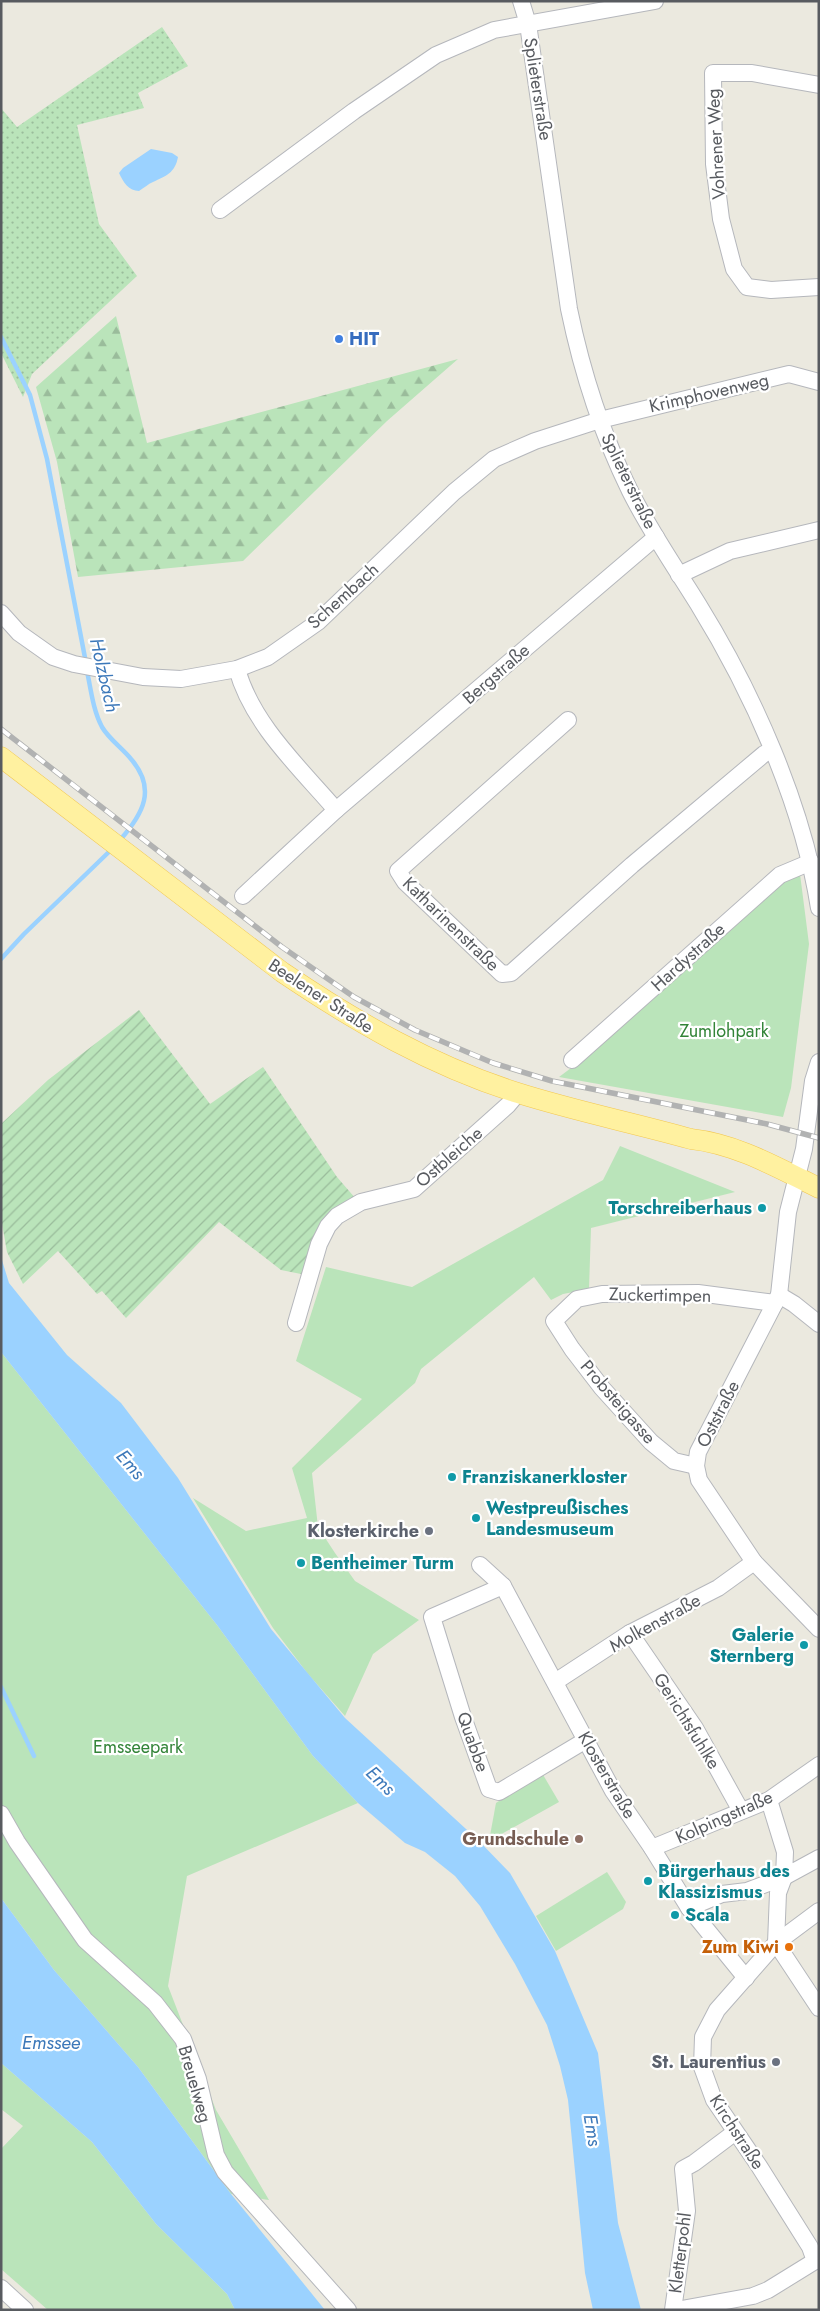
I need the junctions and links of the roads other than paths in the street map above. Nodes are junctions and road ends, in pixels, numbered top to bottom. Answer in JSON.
{"nodes":[{"id":1,"x":521,"y":1,"type":"edge"},
{"id":2,"x":655,"y":1,"type":"edge"},
{"id":3,"x":528,"y":24,"type":"junction"},
{"id":4,"x":819,"y":85,"type":"edge"},
{"id":5,"x":220,"y":210,"type":"dead end"},
{"id":6,"x":819,"y":287,"type":"edge"},
{"id":7,"x":819,"y":382,"type":"edge"},
{"id":8,"x":600,"y":420,"type":"junction"},
{"id":9,"x":819,"y":530,"type":"edge"},
{"id":10,"x":656,"y":537,"type":"junction"},
{"id":11,"x":679,"y":575,"type":"junction"},
{"id":12,"x":1,"y":613,"type":"edge"},
{"id":13,"x":237,"y":669,"type":"junction"},
{"id":14,"x":568,"y":720,"type":"dead end"},
{"id":15,"x":772,"y":750,"type":"junction"},
{"id":16,"x":1,"y":757,"type":"edge"},
{"id":17,"x":336,"y":810,"type":"junction"},
{"id":18,"x":811,"y":862,"type":"junction"},
{"id":19,"x":243,"y":896,"type":"dead end"},
{"id":20,"x":819,"y":908,"type":"edge"},
{"id":21,"x":572,"y":1060,"type":"dead end"},
{"id":22,"x":819,"y":1062,"type":"edge"},
{"id":23,"x":819,"y":1088,"type":"edge"},
{"id":24,"x":518,"y":1094,"type":"junction"},
{"id":25,"x":818,"y":1107,"type":"edge"},
{"id":26,"x":803,"y":1186,"type":"edge"},
{"id":27,"x":819,"y":1202,"type":"edge"},
{"id":28,"x":777,"y":1299,"type":"junction"},
{"id":29,"x":554,"y":1321,"type":"joint"},
{"id":30,"x":296,"y":1323,"type":"dead end"},
{"id":31,"x":819,"y":1324,"type":"edge"},
{"id":32,"x":696,"y":1466,"type":"junction"},
{"id":33,"x":754,"y":1562,"type":"junction"},
{"id":34,"x":480,"y":1565,"type":"dead end"},
{"id":35,"x":502,"y":1586,"type":"junction"},
{"id":36,"x":819,"y":1630,"type":"edge"},
{"id":37,"x":630,"y":1633,"type":"junction"},
{"id":38,"x":556,"y":1682,"type":"junction"},
{"id":39,"x":586,"y":1740,"type":"junction"},
{"id":40,"x":819,"y":1765,"type":"edge"},
{"id":41,"x":769,"y":1800,"type":"junction"},
{"id":42,"x":741,"y":1811,"type":"junction"},
{"id":43,"x":1,"y":1814,"type":"edge"},
{"id":44,"x":652,"y":1848,"type":"junction"},
{"id":45,"x":819,"y":1858,"type":"edge"},
{"id":46,"x":784,"y":1877,"type":"junction"},
{"id":47,"x":689,"y":1908,"type":"junction"},
{"id":48,"x":819,"y":1910,"type":"edge"},
{"id":49,"x":776,"y":1943,"type":"junction"},
{"id":50,"x":746,"y":1978,"type":"junction"},
{"id":51,"x":819,"y":2008,"type":"edge"},
{"id":52,"x":734,"y":2133,"type":"junction"},
{"id":53,"x":817,"y":2262,"type":"edge"},
{"id":54,"x":1,"y":2288,"type":"edge"},
{"id":55,"x":754,"y":2303,"type":"edge"},
{"id":56,"x":25,"y":2310,"type":"edge"},
{"id":57,"x":348,"y":2310,"type":"edge"},
{"id":58,"x":672,"y":2310,"type":"edge"},
{"id":59,"x":676,"y":2310,"type":"edge"}],
"edges":[{"from":1,"to":3,"type":"street","name":"Splieterstraße"},
{"from":2,"to":3,"type":"street"},
{"from":3,"to":5,"type":"street","name":"Splieterstraße"},
{"from":3,"to":8,"type":"street","name":"Splieterstraße"},
{"from":4,"to":6,"type":"street","name":"Vohrener Weg"},
{"from":7,"to":8,"type":"street","name":"Krimphovenweg"},
{"from":8,"to":10,"type":"street","name":"Splieterstraße"},
{"from":8,"to":13,"type":"street","name":"Schembach"},
{"from":9,"to":11,"type":"street"},
{"from":10,"to":11,"type":"street","name":"Splieterstraße"},
{"from":10,"to":17,"type":"street","name":"Bergstraße"},
{"from":11,"to":15,"type":"street","name":"Splieterstraße"},
{"from":12,"to":13,"type":"street","name":"Schembach"},
{"from":13,"to":17,"type":"street"},
{"from":14,"to":15,"type":"street","name":"Katharinenstraße"},
{"from":15,"to":18,"type":"street","name":"Splieterstraße"},
{"from":16,"to":24,"type":"main road","name":"Beelener Straße"},
{"from":17,"to":19,"type":"street","name":"Bergstraße"},
{"from":18,"to":20,"type":"street","name":"Splieterstraße"},
{"from":18,"to":21,"type":"street","name":"Hardystraße"},
{"from":22,"to":26,"type":"street"},
{"from":23,"to":25,"type":"street"},
{"from":24,"to":26,"type":"main road","name":"Beelener Straße"},
{"from":24,"to":30,"type":"street","name":"Ostbleiche"},
{"from":25,"to":26,"type":"street"},
{"from":26,"to":27,"type":"main road","name":"Beelener Straße"},
{"from":26,"to":28,"type":"street","name":"Oststraße"},
{"from":28,"to":29,"type":"street","name":"Zuckertimpen"},
{"from":28,"to":31,"type":"street"},
{"from":28,"to":32,"type":"street","name":"Oststraße"},
{"from":29,"to":32,"type":"street","name":"Probsteigasse"},
{"from":32,"to":33,"type":"street","name":"Oststraße"},
{"from":33,"to":36,"type":"street","name":"Oststraße"},
{"from":33,"to":37,"type":"street","name":"Molkenstraße"},
{"from":34,"to":35,"type":"street","name":"Klosterstraße"},
{"from":35,"to":38,"type":"street","name":"Klosterstraße"},
{"from":35,"to":39,"type":"street","name":"Quabbe"},
{"from":37,"to":38,"type":"street","name":"Molkenstraße"},
{"from":37,"to":42,"type":"street","name":"Gerichtsfuhlke"},
{"from":38,"to":39,"type":"street","name":"Klosterstraße"},
{"from":39,"to":44,"type":"street","name":"Klosterstraße"},
{"from":40,"to":41,"type":"street","name":"Kolpingstraße"},
{"from":41,"to":42,"type":"street","name":"Kolpingstraße"},
{"from":41,"to":46,"type":"street"},
{"from":42,"to":44,"type":"street","name":"Kolpingstraße"},
{"from":43,"to":57,"type":"street","name":"Breuelweg"},
{"from":44,"to":47,"type":"street","name":"Klosterstraße"},
{"from":45,"to":46,"type":"street"},
{"from":46,"to":47,"type":"street"},
{"from":46,"to":49,"type":"street"},
{"from":47,"to":50,"type":"street","name":"Klosterstraße"},
{"from":48,"to":49,"type":"street","name":"Kirchstraße"},
{"from":49,"to":50,"type":"street","name":"Kirchstraße"},
{"from":49,"to":51,"type":"street"},
{"from":50,"to":52,"type":"street","name":"Kirchstraße"},
{"from":52,"to":53,"type":"street","name":"Kirchstraße"},
{"from":52,"to":58,"type":"street","name":"Kletterpohl"},
{"from":53,"to":55,"type":"street"},
{"from":54,"to":56,"type":"street"},
{"from":55,"to":59,"type":"street"}]}
